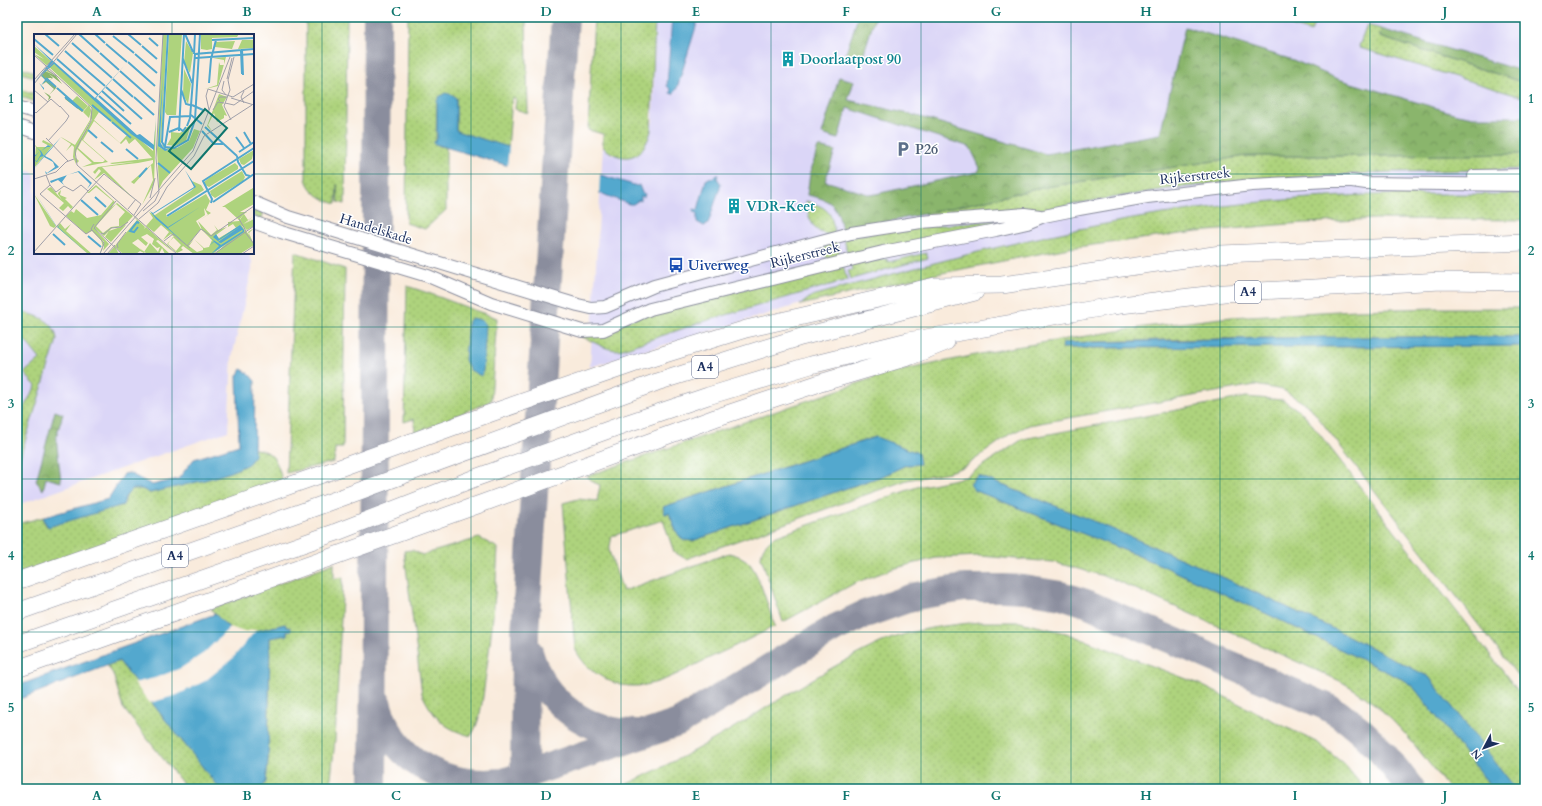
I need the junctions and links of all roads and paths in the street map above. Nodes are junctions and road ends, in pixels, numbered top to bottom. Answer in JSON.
{"nodes":[{"id":1,"x":17,"y":107,"type":"edge"},
{"id":2,"x":34,"y":112,"type":"edge"},
{"id":3,"x":17,"y":126,"type":"edge"},
{"id":4,"x":34,"y":132,"type":"edge"},
{"id":5,"x":1525,"y":175,"type":"edge"},
{"id":6,"x":1352,"y":181,"type":"junction"},
{"id":7,"x":1525,"y":185,"type":"edge"},
{"id":8,"x":254,"y":202,"type":"edge"},
{"id":9,"x":1044,"y":216,"type":"junction"},
{"id":10,"x":254,"y":222,"type":"edge"},
{"id":11,"x":1525,"y":242,"type":"edge"},
{"id":12,"x":493,"y":280,"type":"joint"},
{"id":13,"x":1525,"y":282,"type":"edge"},
{"id":14,"x":1002,"y":285,"type":"junction"},
{"id":15,"x":974,"y":331,"type":"junction"},
{"id":16,"x":17,"y":581,"type":"edge"},
{"id":17,"x":17,"y":612,"type":"edge"},
{"id":18,"x":17,"y":644,"type":"edge"},
{"id":19,"x":17,"y":669,"type":"edge"}],
"edges":[{"from":1,"to":2,"type":"street"},
{"from":3,"to":4,"type":"street"},
{"from":5,"to":6,"type":"street","name":"Rijkerstreek"},
{"from":6,"to":7,"type":"street","name":"Rijkerstreek"},
{"from":6,"to":9,"type":"street","name":"Rijkerstreek"},
{"from":8,"to":12,"type":"street","name":"Handelskade"},
{"from":9,"to":10,"type":"street","name":"Rijkerstreek"},
{"from":9,"to":12,"type":"street","name":"Rijkerstreek"},
{"from":11,"to":14,"type":"highway","number":"A4"},
{"from":13,"to":15,"type":"highway","number":"A4"},
{"from":14,"to":16,"type":"highway","number":"A4"},
{"from":14,"to":17,"type":"highway","number":"A4"},
{"from":15,"to":18,"type":"highway","number":"A4"},
{"from":15,"to":19,"type":"highway","number":"A4"}]}
